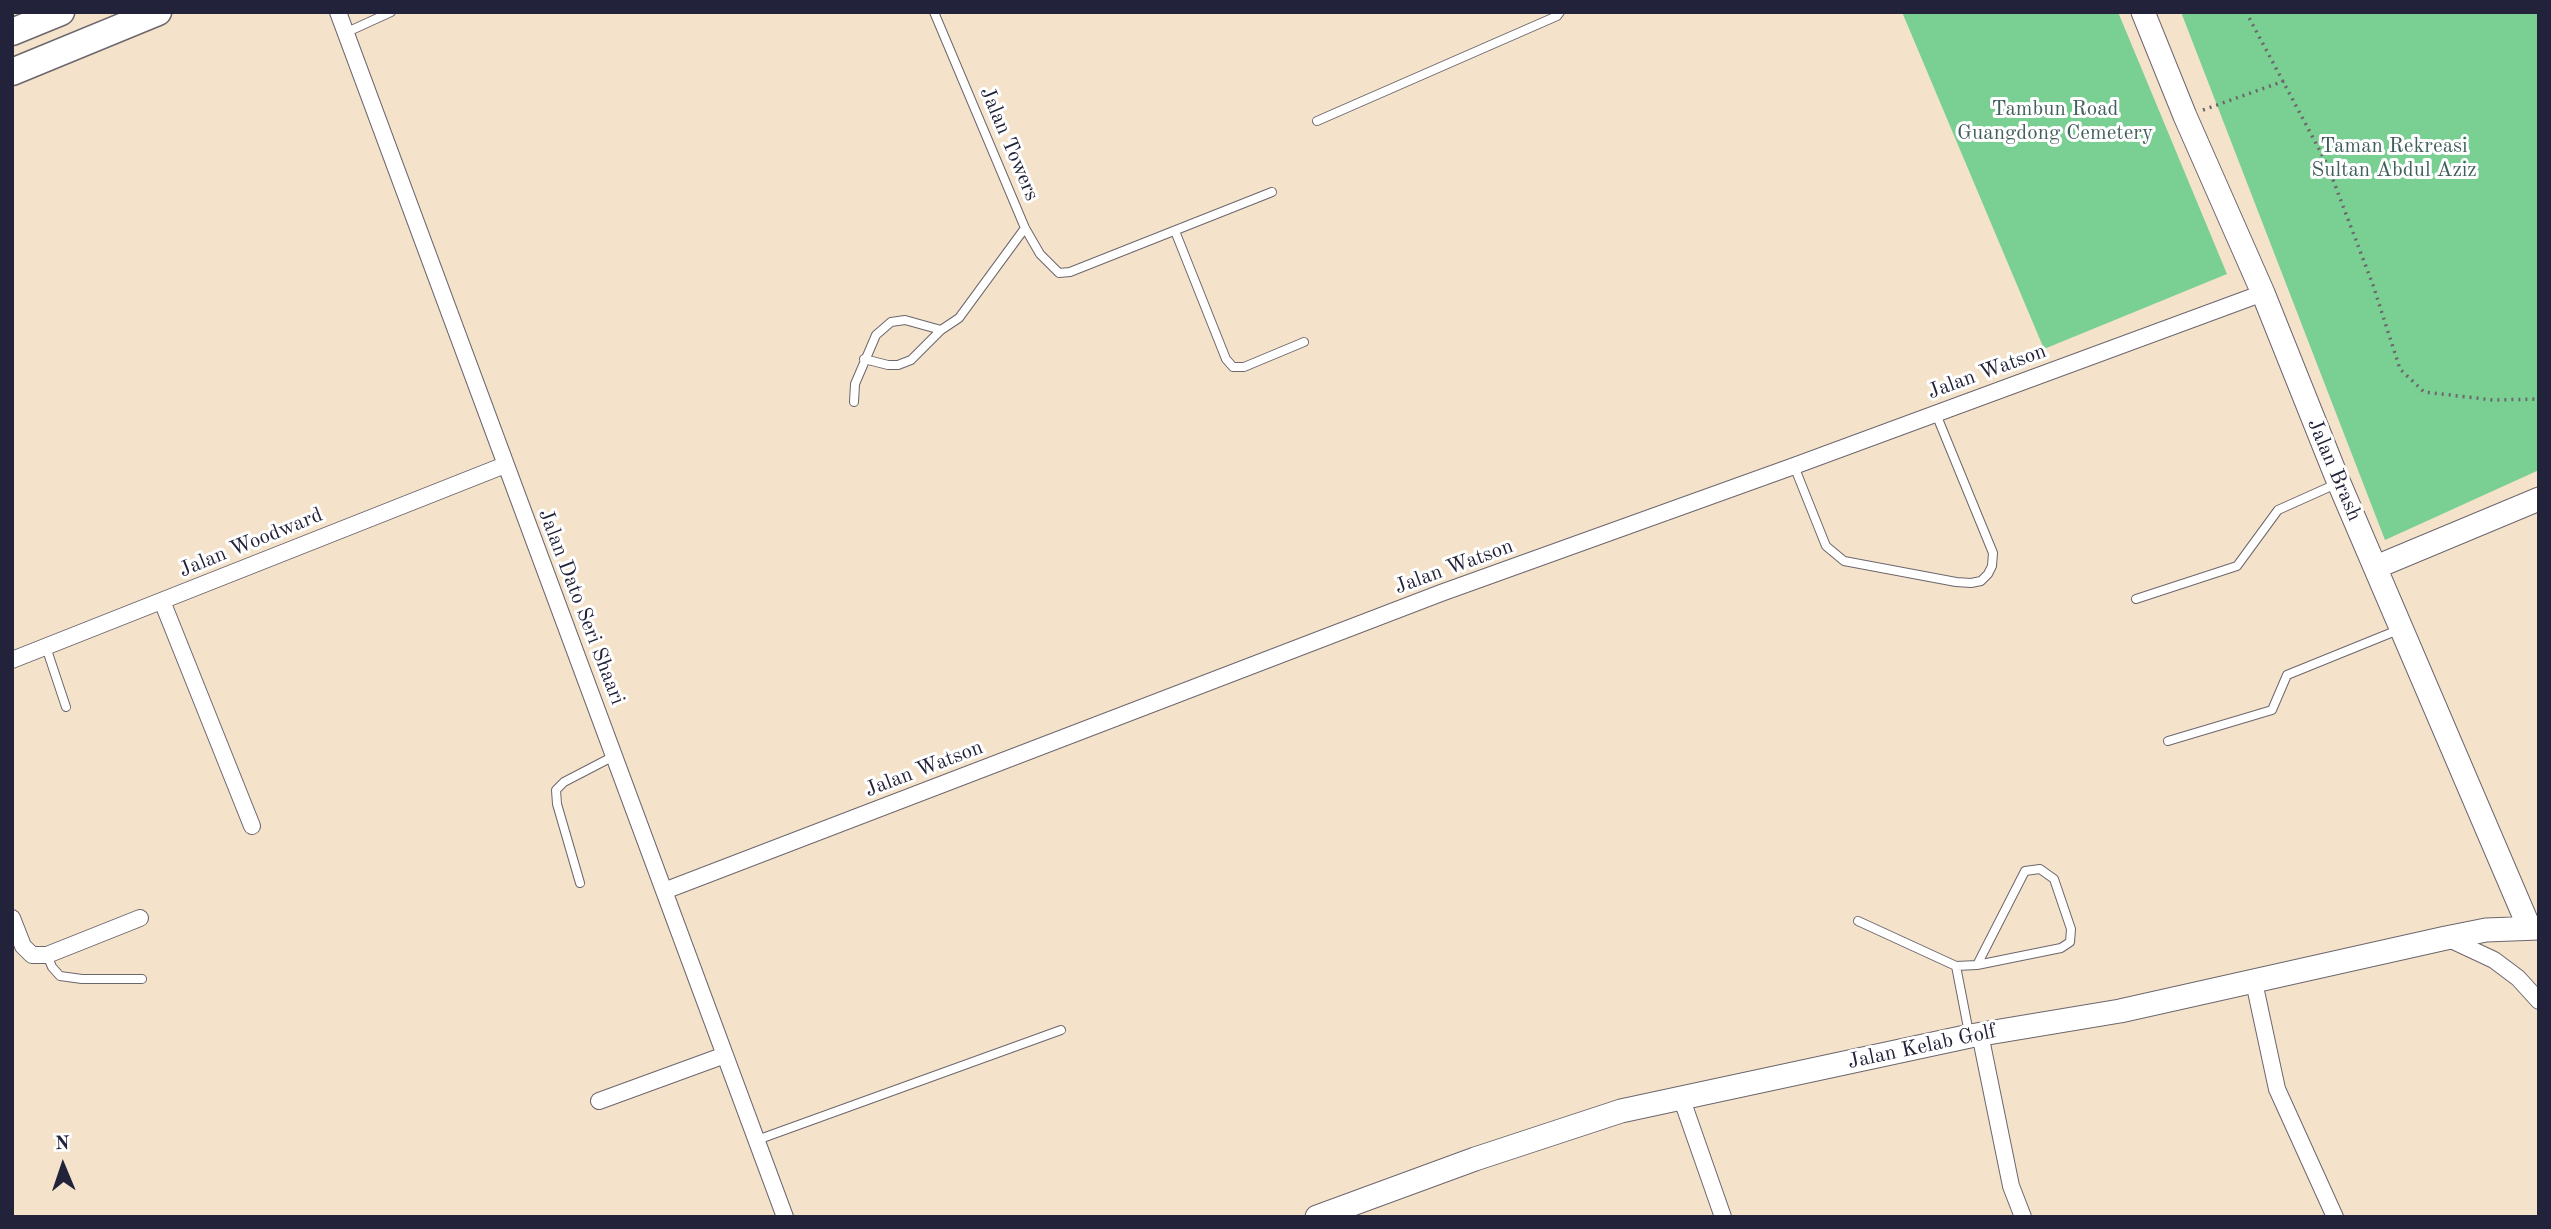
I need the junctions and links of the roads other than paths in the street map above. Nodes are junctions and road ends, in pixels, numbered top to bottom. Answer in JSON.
{"nodes":[{"id":1,"x":61,"y":12,"type":"edge"},
{"id":2,"x":158,"y":12,"type":"edge"},
{"id":3,"x":338,"y":12,"type":"edge"},
{"id":4,"x":391,"y":12,"type":"edge"},
{"id":5,"x":934,"y":12,"type":"edge"},
{"id":6,"x":1560,"y":12,"type":"edge"},
{"id":7,"x":2144,"y":12,"type":"edge"},
{"id":8,"x":12,"y":32,"type":"edge"},
{"id":9,"x":345,"y":33,"type":"junction"},
{"id":10,"x":12,"y":72,"type":"edge"},
{"id":11,"x":1317,"y":121,"type":"dead end"},
{"id":12,"x":1272,"y":192,"type":"dead end"},
{"id":13,"x":1026,"y":228,"type":"junction"},
{"id":14,"x":1175,"y":231,"type":"junction"},
{"id":15,"x":2263,"y":293,"type":"junction"},
{"id":16,"x":941,"y":330,"type":"junction"},
{"id":17,"x":1304,"y":342,"type":"dead end"},
{"id":18,"x":864,"y":359,"type":"junction"},
{"id":19,"x":854,"y":402,"type":"dead end"},
{"id":20,"x":1936,"y":414,"type":"junction"},
{"id":21,"x":505,"y":465,"type":"junction"},
{"id":22,"x":1794,"y":466,"type":"junction"},
{"id":23,"x":2339,"y":483,"type":"junction"},
{"id":24,"x":2539,"y":499,"type":"edge"},
{"id":25,"x":2376,"y":567,"type":"junction"},
{"id":26,"x":2136,"y":599,"type":"dead end"},
{"id":27,"x":162,"y":601,"type":"junction"},
{"id":28,"x":2401,"y":629,"type":"junction"},
{"id":29,"x":46,"y":647,"type":"junction"},
{"id":30,"x":13,"y":656,"type":"edge"},
{"id":31,"x":66,"y":707,"type":"dead end"},
{"id":32,"x":2168,"y":741,"type":"dead end"},
{"id":33,"x":614,"y":757,"type":"junction"},
{"id":34,"x":252,"y":826,"type":"dead end"},
{"id":35,"x":580,"y":883,"type":"dead end"},
{"id":36,"x":664,"y":891,"type":"junction"},
{"id":37,"x":12,"y":918,"type":"edge"},
{"id":38,"x":140,"y":918,"type":"dead end"},
{"id":39,"x":1858,"y":921,"type":"dead end"},
{"id":40,"x":2534,"y":927,"type":"edge"},
{"id":41,"x":2446,"y":938,"type":"junction"},
{"id":42,"x":47,"y":955,"type":"junction"},
{"id":43,"x":1977,"y":965,"type":"junction"},
{"id":44,"x":1956,"y":966,"type":"junction"},
{"id":45,"x":142,"y":979,"type":"dead end"},
{"id":46,"x":2254,"y":982,"type":"junction"},
{"id":47,"x":2539,"y":1001,"type":"edge"},
{"id":48,"x":1061,"y":1030,"type":"dead end"},
{"id":49,"x":1975,"y":1035,"type":"junction"},
{"id":50,"x":725,"y":1055,"type":"junction"},
{"id":51,"x":1681,"y":1097,"type":"junction"},
{"id":52,"x":599,"y":1101,"type":"dead end"},
{"id":53,"x":757,"y":1140,"type":"junction"},
{"id":54,"x":785,"y":1217,"type":"edge"},
{"id":55,"x":1317,"y":1217,"type":"edge"},
{"id":56,"x":1723,"y":1217,"type":"edge"},
{"id":57,"x":2022,"y":1217,"type":"edge"},
{"id":58,"x":2335,"y":1217,"type":"edge"}],
"edges":[{"from":1,"to":8,"type":"main road"},
{"from":2,"to":10,"type":"main road"},
{"from":3,"to":9,"type":"street","name":"Jalan Dato Seri Shaari"},
{"from":4,"to":9,"type":"lane"},
{"from":5,"to":13,"type":"lane","name":"Jalan Towers"},
{"from":6,"to":11,"type":"lane"},
{"from":7,"to":15,"type":"street","name":"Jalan Brash"},
{"from":9,"to":21,"type":"street","name":"Jalan Dato Seri Shaari"},
{"from":12,"to":14,"type":"lane"},
{"from":13,"to":14,"type":"lane"},
{"from":13,"to":16,"type":"lane","name":"Jalan Towers"},
{"from":14,"to":17,"type":"lane"},
{"from":15,"to":20,"type":"street","name":"Jalan Watson"},
{"from":15,"to":23,"type":"street","name":"Jalan Brash"},
{"from":16,"to":18,"type":"lane","name":"Jalan Towers"},
{"from":16,"to":18,"type":"lane"},
{"from":18,"to":19,"type":"lane"},
{"from":20,"to":22,"type":"street","name":"Jalan Watson"},
{"from":20,"to":22,"type":"lane"},
{"from":21,"to":27,"type":"street","name":"Jalan Woodward"},
{"from":21,"to":33,"type":"street","name":"Jalan Dato Seri Shaari"},
{"from":22,"to":36,"type":"street","name":"Jalan Watson"},
{"from":23,"to":25,"type":"street","name":"Jalan Brash"},
{"from":23,"to":26,"type":"lane"},
{"from":24,"to":25,"type":"street"},
{"from":25,"to":28,"type":"street","name":"Jalan Brash"},
{"from":27,"to":29,"type":"street","name":"Jalan Woodward"},
{"from":27,"to":34,"type":"street"},
{"from":28,"to":32,"type":"lane"},
{"from":28,"to":40,"type":"street","name":"Jalan Brash"},
{"from":29,"to":30,"type":"street","name":"Jalan Woodward"},
{"from":29,"to":31,"type":"lane"},
{"from":33,"to":35,"type":"lane"},
{"from":33,"to":36,"type":"street","name":"Jalan Dato Seri Shaari"},
{"from":36,"to":50,"type":"street","name":"Jalan Dato Seri Shaari"},
{"from":37,"to":42,"type":"street"},
{"from":38,"to":42,"type":"street"},
{"from":39,"to":44,"type":"lane"},
{"from":40,"to":41,"type":"street","name":"Jalan Kelab Golf"},
{"from":41,"to":46,"type":"street","name":"Jalan Kelab Golf"},
{"from":41,"to":47,"type":"street"},
{"from":42,"to":45,"type":"lane"},
{"from":43,"to":43,"type":"lane"},
{"from":43,"to":44,"type":"lane"},
{"from":44,"to":49,"type":"lane"},
{"from":46,"to":49,"type":"street","name":"Jalan Kelab Golf"},
{"from":46,"to":58,"type":"street"},
{"from":48,"to":53,"type":"lane"},
{"from":49,"to":51,"type":"street","name":"Jalan Kelab Golf"},
{"from":49,"to":57,"type":"street"},
{"from":50,"to":52,"type":"street"},
{"from":50,"to":53,"type":"street","name":"Jalan Dato Seri Shaari"},
{"from":51,"to":55,"type":"street","name":"Jalan Kelab Golf"},
{"from":51,"to":56,"type":"street"},
{"from":53,"to":54,"type":"street","name":"Jalan Dato Seri Shaari"}]}
